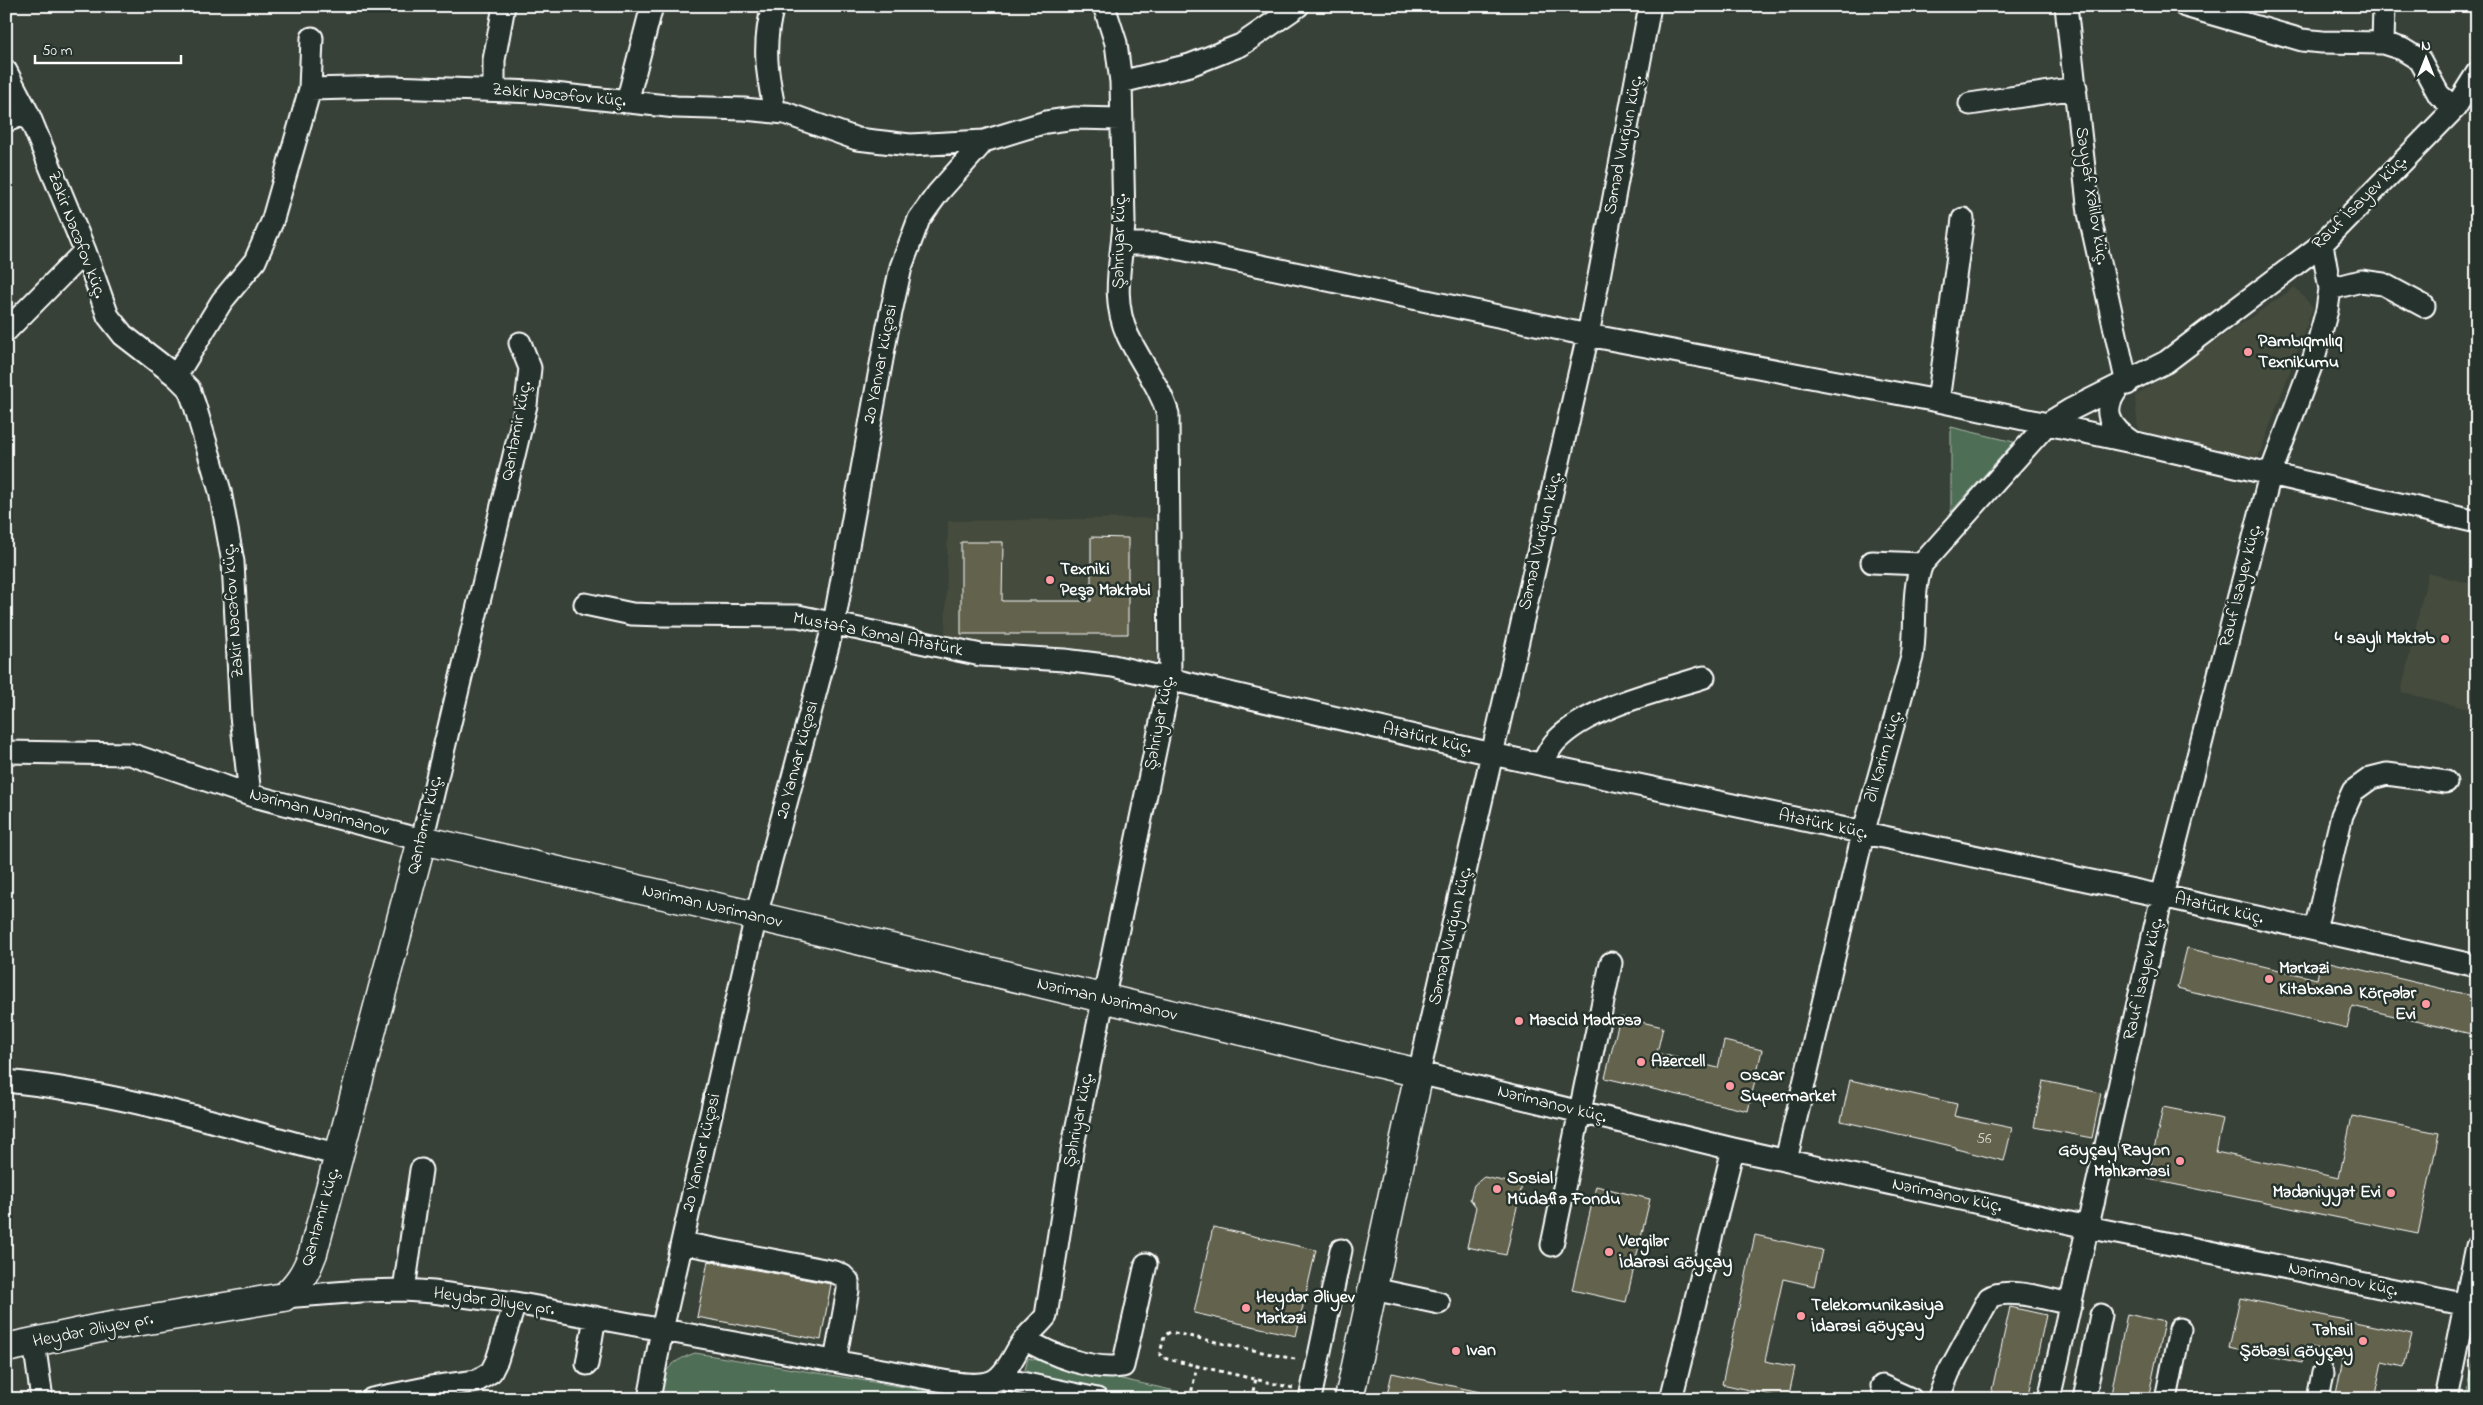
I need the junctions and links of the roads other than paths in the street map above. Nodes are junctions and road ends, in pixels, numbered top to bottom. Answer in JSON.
{"nodes":[{"id":1,"x":504,"y":6,"type":"edge"},
{"id":2,"x":652,"y":6,"type":"edge"},
{"id":3,"x":773,"y":6,"type":"edge"},
{"id":4,"x":1104,"y":6,"type":"edge"},
{"id":5,"x":1298,"y":6,"type":"edge"},
{"id":6,"x":1650,"y":6,"type":"edge"},
{"id":7,"x":2066,"y":6,"type":"edge"},
{"id":8,"x":2185,"y":6,"type":"edge"},
{"id":9,"x":2384,"y":6,"type":"edge"},
{"id":10,"x":312,"y":38,"type":"dead end"},
{"id":11,"x":2383,"y":43,"type":"junction"},
{"id":12,"x":6,"y":71,"type":"edge"},
{"id":13,"x":2477,"y":73,"type":"edge"},
{"id":14,"x":1121,"y":82,"type":"junction"},
{"id":15,"x":2076,"y":88,"type":"junction"},
{"id":16,"x":310,"y":89,"type":"junction"},
{"id":17,"x":494,"y":90,"type":"junction"},
{"id":18,"x":627,"y":102,"type":"junction"},
{"id":19,"x":1970,"y":104,"type":"dead end"},
{"id":20,"x":2455,"y":108,"type":"junction"},
{"id":21,"x":775,"y":112,"type":"junction"},
{"id":22,"x":28,"y":113,"type":"junction"},
{"id":23,"x":1120,"y":119,"type":"junction"},
{"id":24,"x":6,"y":121,"type":"edge"},
{"id":25,"x":984,"y":142,"type":"junction"},
{"id":26,"x":1964,"y":219,"type":"dead end"},
{"id":27,"x":1123,"y":244,"type":"junction"},
{"id":28,"x":2322,"y":244,"type":"junction"},
{"id":29,"x":85,"y":251,"type":"junction"},
{"id":30,"x":2330,"y":289,"type":"junction"},
{"id":31,"x":2424,"y":306,"type":"dead end"},
{"id":32,"x":6,"y":331,"type":"edge"},
{"id":33,"x":1588,"y":335,"type":"junction"},
{"id":34,"x":520,"y":343,"type":"dead end"},
{"id":35,"x":176,"y":376,"type":"junction"},
{"id":36,"x":2123,"y":385,"type":"junction"},
{"id":37,"x":1938,"y":401,"type":"junction"},
{"id":38,"x":2047,"y":424,"type":"junction"},
{"id":39,"x":2132,"y":442,"type":"junction"},
{"id":40,"x":2270,"y":475,"type":"junction"},
{"id":41,"x":2477,"y":522,"type":"edge"},
{"id":42,"x":1872,"y":562,"type":"dead end"},
{"id":43,"x":1922,"y":564,"type":"junction"},
{"id":44,"x":585,"y":604,"type":"dead end"},
{"id":45,"x":834,"y":623,"type":"junction"},
{"id":46,"x":1704,"y":677,"type":"dead end"},
{"id":47,"x":1170,"y":679,"type":"junction"},
{"id":48,"x":6,"y":752,"type":"edge"},
{"id":49,"x":1492,"y":754,"type":"junction"},
{"id":50,"x":1542,"y":764,"type":"junction"},
{"id":51,"x":2446,"y":782,"type":"dead end"},
{"id":52,"x":250,"y":795,"type":"junction"},
{"id":53,"x":1863,"y":834,"type":"junction"},
{"id":54,"x":422,"y":840,"type":"junction"},
{"id":55,"x":2162,"y":896,"type":"junction"},
{"id":56,"x":756,"y":916,"type":"junction"},
{"id":57,"x":2315,"y":930,"type":"junction"},
{"id":58,"x":1611,"y":963,"type":"dead end"},
{"id":59,"x":2477,"y":966,"type":"edge"},
{"id":60,"x":1102,"y":999,"type":"junction"},
{"id":61,"x":1420,"y":1073,"type":"junction"},
{"id":62,"x":6,"y":1081,"type":"edge"},
{"id":63,"x":1581,"y":1113,"type":"junction"},
{"id":64,"x":1733,"y":1149,"type":"junction"},
{"id":65,"x":339,"y":1155,"type":"junction"},
{"id":66,"x":1786,"y":1160,"type":"junction"},
{"id":67,"x":422,"y":1170,"type":"dead end"},
{"id":68,"x":2088,"y":1227,"type":"junction"},
{"id":69,"x":682,"y":1243,"type":"junction"},
{"id":70,"x":1552,"y":1245,"type":"dead end"},
{"id":71,"x":2477,"y":1246,"type":"edge"},
{"id":72,"x":1341,"y":1250,"type":"dead end"},
{"id":73,"x":1146,"y":1264,"type":"dead end"},
{"id":74,"x":1373,"y":1289,"type":"junction"},
{"id":75,"x":404,"y":1290,"type":"junction"},
{"id":76,"x":284,"y":1297,"type":"junction"},
{"id":77,"x":515,"y":1303,"type":"junction"},
{"id":78,"x":1439,"y":1304,"type":"dead end"},
{"id":79,"x":2071,"y":1304,"type":"junction"},
{"id":80,"x":2471,"y":1306,"type":"edge"},
{"id":81,"x":2102,"y":1315,"type":"dead end"},
{"id":82,"x":595,"y":1318,"type":"junction"},
{"id":83,"x":662,"y":1330,"type":"junction"},
{"id":84,"x":2180,"y":1330,"type":"dead end"},
{"id":85,"x":1025,"y":1338,"type":"junction"},
{"id":86,"x":34,"y":1342,"type":"junction"},
{"id":87,"x":6,"y":1348,"type":"edge"},
{"id":88,"x":835,"y":1361,"type":"junction"},
{"id":89,"x":587,"y":1364,"type":"dead end"},
{"id":90,"x":2323,"y":1373,"type":"dead end"},
{"id":91,"x":989,"y":1382,"type":"junction"},
{"id":92,"x":1882,"y":1386,"type":"dead end"},
{"id":93,"x":1310,"y":1395,"type":"edge"},
{"id":94,"x":659,"y":1396,"type":"edge"},
{"id":95,"x":42,"y":1399,"type":"edge"},
{"id":96,"x":372,"y":1399,"type":"edge"},
{"id":97,"x":1097,"y":1399,"type":"edge"},
{"id":98,"x":1349,"y":1399,"type":"edge"},
{"id":99,"x":1671,"y":1399,"type":"edge"},
{"id":100,"x":1912,"y":1399,"type":"edge"},
{"id":101,"x":1938,"y":1399,"type":"edge"},
{"id":102,"x":2049,"y":1399,"type":"edge"},
{"id":103,"x":2084,"y":1399,"type":"edge"},
{"id":104,"x":2166,"y":1399,"type":"edge"},
{"id":105,"x":2318,"y":1399,"type":"edge"},
{"id":106,"x":2446,"y":1399,"type":"edge"}],
"edges":[{"from":1,"to":17,"type":"street"},
{"from":2,"to":18,"type":"street"},
{"from":3,"to":21,"type":"street"},
{"from":4,"to":14,"type":"street","name":"Şəhriyar küç."},
{"from":5,"to":14,"type":"street"},
{"from":6,"to":33,"type":"street","name":"Səməd Vurğun küç."},
{"from":7,"to":15,"type":"street","name":"Səyyaf Xəlilov küç."},
{"from":8,"to":11,"type":"street"},
{"from":9,"to":11,"type":"street"},
{"from":10,"to":16,"type":"street"},
{"from":11,"to":20,"type":"street"},
{"from":12,"to":22,"type":"street","name":"Zakir Nəcəfov küç."},
{"from":13,"to":20,"type":"street","name":"Rauf İsayev küç."},
{"from":14,"to":23,"type":"street","name":"Şəhriyar küç."},
{"from":15,"to":19,"type":"street"},
{"from":15,"to":36,"type":"street","name":"Səyyaf Xəlilov küç."},
{"from":16,"to":17,"type":"street","name":"Zakir Nəcəfov küç."},
{"from":16,"to":35,"type":"street"},
{"from":17,"to":18,"type":"street","name":"Zakir Nəcəfov küç."},
{"from":18,"to":21,"type":"street","name":"Zakir Nəcəfov küç."},
{"from":20,"to":28,"type":"street","name":"Rauf İsayev küç."},
{"from":21,"to":25,"type":"street","name":"Zakir Nəcəfov küç."},
{"from":22,"to":24,"type":"street"},
{"from":22,"to":29,"type":"street","name":"Zakir Nəcəfov küç."},
{"from":23,"to":25,"type":"street","name":"Zakir Nəcəfov küç."},
{"from":23,"to":27,"type":"street","name":"Şəhriyar küç."},
{"from":25,"to":45,"type":"street","name":"20 Yanvar küçəsi"},
{"from":26,"to":37,"type":"street"},
{"from":27,"to":33,"type":"street"},
{"from":27,"to":47,"type":"street","name":"Şəhriyar küç."},
{"from":28,"to":30,"type":"street","name":"Rauf İsayev küç."},
{"from":28,"to":36,"type":"street","name":"Rauf İsayev küç."},
{"from":29,"to":32,"type":"street"},
{"from":29,"to":35,"type":"street","name":"Zakir Nəcəfov küç."},
{"from":30,"to":31,"type":"street"},
{"from":30,"to":40,"type":"street","name":"Rauf İsayev küç."},
{"from":33,"to":37,"type":"street"},
{"from":33,"to":49,"type":"street","name":"Səməd Vurğun küç."},
{"from":34,"to":54,"type":"street","name":"Qantəmir küç."},
{"from":35,"to":52,"type":"street","name":"Zakir Nəcəfov küç."},
{"from":36,"to":38,"type":"street","name":"Rauf İsayev küç."},
{"from":36,"to":39,"type":"street"},
{"from":37,"to":38,"type":"street"},
{"from":38,"to":39,"type":"street"},
{"from":38,"to":43,"type":"street"},
{"from":39,"to":40,"type":"street"},
{"from":40,"to":41,"type":"street"},
{"from":40,"to":55,"type":"street","name":"Rauf İsayev küç."},
{"from":42,"to":43,"type":"street"},
{"from":43,"to":53,"type":"street","name":"Əli Kərim küç."},
{"from":44,"to":45,"type":"street","name":"Mustafa Kəmal Atatürk"},
{"from":45,"to":47,"type":"street","name":"Mustafa Kəmal Atatürk"},
{"from":45,"to":56,"type":"street","name":"20 Yanvar küçəsi"},
{"from":46,"to":50,"type":"street"},
{"from":47,"to":49,"type":"street","name":"Atatürk küç."},
{"from":47,"to":60,"type":"street","name":"Şəhriyar küç."},
{"from":48,"to":52,"type":"street","name":"Nəriman Nərimanov"},
{"from":49,"to":50,"type":"street","name":"Atatürk küç."},
{"from":49,"to":61,"type":"street","name":"Səməd Vurğun küç."},
{"from":50,"to":53,"type":"street","name":"Atatürk küç."},
{"from":51,"to":57,"type":"street"},
{"from":52,"to":54,"type":"street","name":"Nəriman Nərimanov"},
{"from":53,"to":55,"type":"street","name":"Atatürk küç."},
{"from":53,"to":66,"type":"street","name":"Əli Kərim küç."},
{"from":54,"to":56,"type":"main road","name":"Nəriman Nərimanov"},
{"from":54,"to":65,"type":"main road","name":"Qantəmir küç."},
{"from":55,"to":57,"type":"street","name":"Atatürk küç."},
{"from":55,"to":68,"type":"street","name":"Rauf İsayev küç."},
{"from":56,"to":60,"type":"main road","name":"Nəriman Nərimanov"},
{"from":56,"to":69,"type":"street","name":"20 Yanvar küçəsi"},
{"from":57,"to":59,"type":"street","name":"Atatürk küç."},
{"from":58,"to":63,"type":"street"},
{"from":60,"to":61,"type":"main road","name":"Nəriman Nərimanov"},
{"from":60,"to":85,"type":"street","name":"Şəhriyar küç."},
{"from":61,"to":63,"type":"street","name":"Nərimanov küç."},
{"from":61,"to":74,"type":"main road"},
{"from":62,"to":65,"type":"street"},
{"from":63,"to":64,"type":"street","name":"Nərimanov küç."},
{"from":63,"to":70,"type":"street"},
{"from":64,"to":66,"type":"street","name":"Nərimanov küç."},
{"from":64,"to":99,"type":"street"},
{"from":65,"to":76,"type":"main road","name":"Qantəmir küç."},
{"from":66,"to":68,"type":"street","name":"Nərimanov küç."},
{"from":67,"to":75,"type":"street"},
{"from":68,"to":79,"type":"street","name":"Rauf İsayev küç."},
{"from":68,"to":80,"type":"street","name":"Nərimanov küç."},
{"from":69,"to":83,"type":"street","name":"20 Yanvar küçəsi"},
{"from":69,"to":88,"type":"street"},
{"from":71,"to":80,"type":"street"},
{"from":72,"to":93,"type":"street"},
{"from":73,"to":85,"type":"street"},
{"from":74,"to":78,"type":"street"},
{"from":74,"to":98,"type":"main road"},
{"from":75,"to":76,"type":"street","name":"Heydər Əliyev pr."},
{"from":75,"to":77,"type":"street","name":"Heydər Əliyev pr."},
{"from":76,"to":86,"type":"main road","name":"Heydər Əliyev pr."},
{"from":77,"to":82,"type":"street","name":"Heydər Əliyev pr."},
{"from":77,"to":96,"type":"street"},
{"from":79,"to":101,"type":"street"},
{"from":79,"to":102,"type":"street","name":"Rauf İsayev küç."},
{"from":80,"to":106,"type":"street"},
{"from":81,"to":103,"type":"street"},
{"from":82,"to":83,"type":"street","name":"Heydər Əliyev pr."},
{"from":82,"to":89,"type":"street"},
{"from":83,"to":88,"type":"street","name":"Heydər Əliyev pr."},
{"from":83,"to":94,"type":"street","name":"20 Yanvar küçəsi"},
{"from":84,"to":104,"type":"street"},
{"from":85,"to":91,"type":"street","name":"Şəhriyar küç."},
{"from":86,"to":87,"type":"main road","name":"Heydər Əliyev pr."},
{"from":86,"to":95,"type":"street"},
{"from":88,"to":91,"type":"street","name":"Heydər Əliyev pr."},
{"from":90,"to":105,"type":"street"},
{"from":91,"to":97,"type":"street","name":"Heydər Əliyev pr."},
{"from":92,"to":100,"type":"street"}]}
